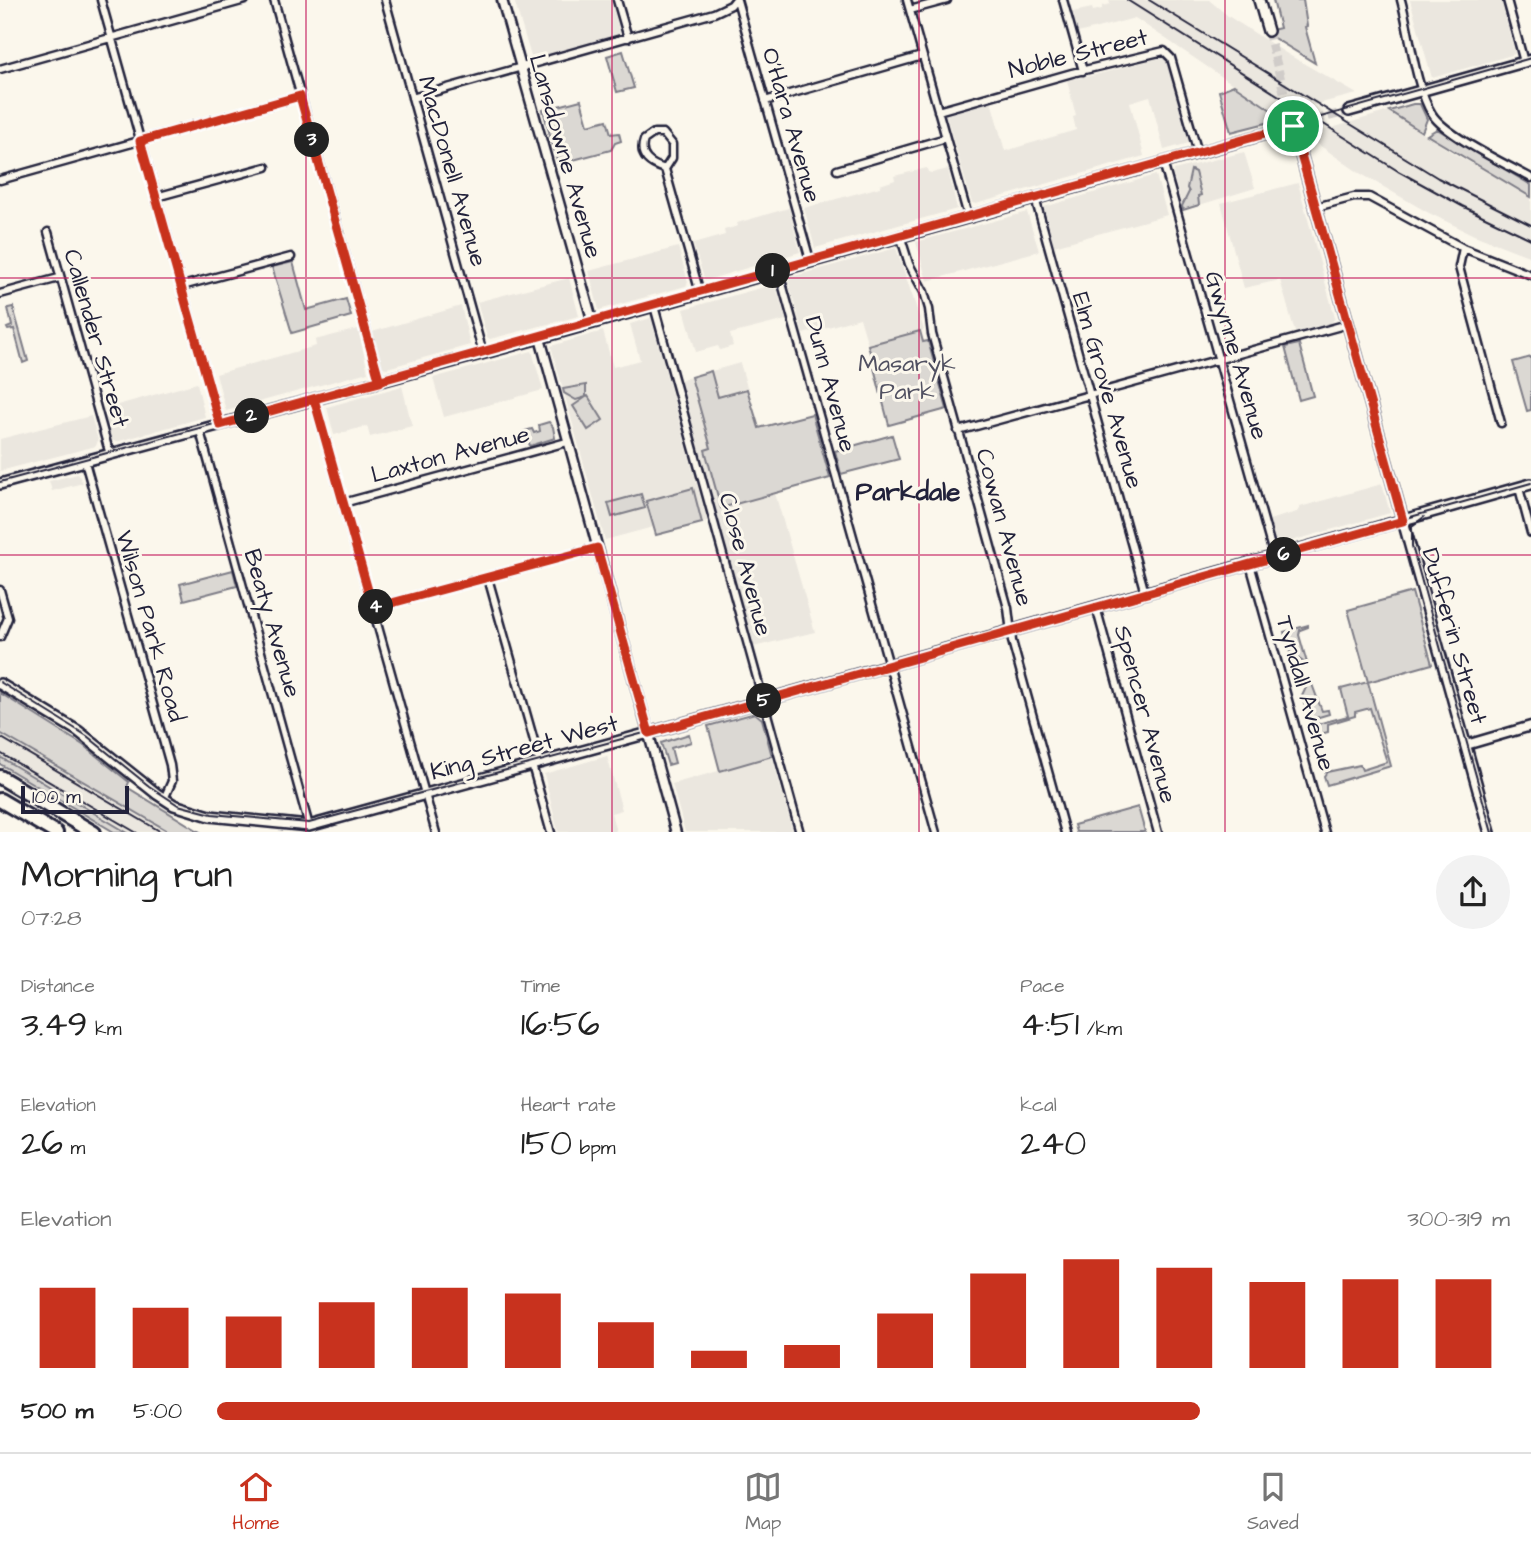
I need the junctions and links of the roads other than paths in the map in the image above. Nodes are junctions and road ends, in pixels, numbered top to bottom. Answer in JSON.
{"nodes":[{"id":1,"x":101,"y":0,"type":"edge"},
{"id":2,"x":245,"y":0,"type":"edge"},
{"id":3,"x":274,"y":0,"type":"edge"},
{"id":4,"x":385,"y":0,"type":"edge"},
{"id":5,"x":502,"y":0,"type":"edge"},
{"id":6,"x":617,"y":0,"type":"edge"},
{"id":7,"x":736,"y":0,"type":"edge"},
{"id":8,"x":907,"y":0,"type":"edge"},
{"id":9,"x":947,"y":0,"type":"edge"},
{"id":10,"x":1063,"y":0,"type":"edge"},
{"id":11,"x":1259,"y":0,"type":"edge"},
{"id":12,"x":1401,"y":0,"type":"edge"},
{"id":13,"x":1507,"y":0,"type":"edge"},
{"id":14,"x":910,"y":10,"type":"junction"},
{"id":15,"x":1268,"y":31,"type":"tunnel mouth"},
{"id":16,"x":111,"y":38,"type":"junction"},
{"id":17,"x":628,"y":38,"type":"junction"},
{"id":18,"x":922,"y":56,"type":"junction"},
{"id":19,"x":1528,"y":61,"type":"edge"},
{"id":20,"x":521,"y":68,"type":"junction"},
{"id":21,"x":0,"y":69,"type":"edge"},
{"id":22,"x":1083,"y":71,"type":"junction"},
{"id":23,"x":1423,"y":91,"type":"junction"},
{"id":24,"x":300,"y":96,"type":"junction"},
{"id":25,"x":412,"y":98,"type":"junction"},
{"id":26,"x":765,"y":101,"type":"junction"},
{"id":27,"x":938,"y":111,"type":"junction"},
{"id":28,"x":1349,"y":111,"type":"tunnel mouth"},
{"id":29,"x":946,"y":138,"type":"junction"},
{"id":30,"x":140,"y":141,"type":"junction"},
{"id":31,"x":1198,"y":153,"type":"junction"},
{"id":32,"x":1163,"y":162,"type":"junction"},
{"id":33,"x":266,"y":167,"type":"dead end"},
{"id":34,"x":665,"y":170,"type":"junction"},
{"id":35,"x":837,"y":170,"type":"dead end"},
{"id":36,"x":1531,"y":178,"type":"edge"},
{"id":37,"x":0,"y":180,"type":"edge"},
{"id":38,"x":156,"y":197,"type":"junction"},
{"id":39,"x":1035,"y":198,"type":"junction"},
{"id":40,"x":1315,"y":207,"type":"junction"},
{"id":41,"x":968,"y":216,"type":"junction"},
{"id":42,"x":48,"y":232,"type":"dead end"},
{"id":43,"x":900,"y":235,"type":"junction"},
{"id":44,"x":1463,"y":248,"type":"junction"},
{"id":45,"x":291,"y":257,"type":"dead end"},
{"id":46,"x":810,"y":260,"type":"junction"},
{"id":47,"x":778,"y":269,"type":"junction"},
{"id":48,"x":1531,"y":275,"type":"edge"},
{"id":49,"x":59,"y":278,"type":"junction"},
{"id":50,"x":182,"y":286,"type":"junction"},
{"id":51,"x":700,"y":293,"type":"junction"},
{"id":52,"x":0,"y":294,"type":"edge"},
{"id":53,"x":654,"y":306,"type":"junction"},
{"id":54,"x":593,"y":323,"type":"junction"},
{"id":55,"x":1348,"y":324,"type":"junction"},
{"id":56,"x":540,"y":338,"type":"junction"},
{"id":57,"x":483,"y":353,"type":"junction"},
{"id":58,"x":1219,"y":359,"type":"junction"},
{"id":59,"x":380,"y":382,"type":"junction"},
{"id":60,"x":1090,"y":396,"type":"junction"},
{"id":61,"x":314,"y":399,"type":"junction"},
{"id":62,"x":1501,"y":423,"type":"dead end"},
{"id":63,"x":220,"y":425,"type":"junction"},
{"id":64,"x":200,"y":431,"type":"junction"},
{"id":65,"x":958,"y":431,"type":"junction"},
{"id":66,"x":567,"y":442,"type":"junction"},
{"id":67,"x":110,"y":455,"type":"junction"},
{"id":68,"x":85,"y":462,"type":"junction"},
{"id":69,"x":0,"y":484,"type":"edge"},
{"id":70,"x":1531,"y":484,"type":"edge"},
{"id":71,"x":1519,"y":488,"type":"junction"},
{"id":72,"x":343,"y":503,"type":"junction"},
{"id":73,"x":1403,"y":521,"type":"junction"},
{"id":74,"x":1531,"y":533,"type":"edge"},
{"id":75,"x":597,"y":548,"type":"junction"},
{"id":76,"x":1274,"y":557,"type":"junction"},
{"id":77,"x":1250,"y":564,"type":"junction"},
{"id":78,"x":488,"y":578,"type":"junction"},
{"id":79,"x":0,"y":590,"type":"edge"},
{"id":80,"x":1145,"y":593,"type":"junction"},
{"id":81,"x":1096,"y":607,"type":"junction"},
{"id":82,"x":373,"y":608,"type":"junction"},
{"id":83,"x":1012,"y":631,"type":"junction"},
{"id":84,"x":0,"y":638,"type":"edge"},
{"id":85,"x":889,"y":665,"type":"junction"},
{"id":86,"x":0,"y":684,"type":"edge"},
{"id":87,"x":763,"y":701,"type":"junction"},
{"id":88,"x":1531,"y":726,"type":"edge"},
{"id":89,"x":649,"y":733,"type":"junction"},
{"id":90,"x":1466,"y":745,"type":"junction"},
{"id":91,"x":536,"y":763,"type":"junction"},
{"id":92,"x":0,"y":777,"type":"edge"},
{"id":93,"x":425,"y":794,"type":"junction"},
{"id":94,"x":164,"y":799,"type":"junction"},
{"id":95,"x":0,"y":800,"type":"edge"},
{"id":96,"x":309,"y":825,"type":"junction"},
{"id":97,"x":56,"y":832,"type":"edge"},
{"id":98,"x":94,"y":832,"type":"edge"},
{"id":99,"x":436,"y":832,"type":"edge"},
{"id":100,"x":551,"y":832,"type":"edge"},
{"id":101,"x":676,"y":832,"type":"edge"},
{"id":102,"x":800,"y":832,"type":"edge"},
{"id":103,"x":936,"y":832,"type":"edge"},
{"id":104,"x":1065,"y":832,"type":"edge"},
{"id":105,"x":1158,"y":832,"type":"edge"},
{"id":106,"x":1325,"y":832,"type":"edge"},
{"id":107,"x":1490,"y":832,"type":"edge"}],
"edges":[{"from":1,"to":16,"type":"street"},
{"from":2,"to":16,"type":"street"},
{"from":3,"to":24,"type":"street"},
{"from":4,"to":25,"type":"street","name":"MacDonell Avenue"},
{"from":5,"to":20,"type":"street","name":"Lansdowne Avenue"},
{"from":6,"to":17,"type":"street"},
{"from":7,"to":17,"type":"street"},
{"from":7,"to":26,"type":"street","name":"O'Hara Avenue"},
{"from":8,"to":14,"type":"street"},
{"from":9,"to":14,"type":"street"},
{"from":10,"to":22,"type":"street"},
{"from":11,"to":15,"type":"main road"},
{"from":12,"to":23,"type":"street"},
{"from":13,"to":19,"type":"street"},
{"from":14,"to":18,"type":"street"},
{"from":16,"to":21,"type":"street"},
{"from":16,"to":30,"type":"street"},
{"from":17,"to":20,"type":"street"},
{"from":18,"to":26,"type":"street"},
{"from":18,"to":27,"type":"street"},
{"from":19,"to":23,"type":"main road"},
{"from":20,"to":25,"type":"street"},
{"from":20,"to":54,"type":"street","name":"Lansdowne Avenue"},
{"from":22,"to":27,"type":"street","name":"Noble Street"},
{"from":22,"to":31,"type":"street","name":"Noble Street"},
{"from":23,"to":28,"type":"main road"},
{"from":23,"to":36,"type":"street"},
{"from":24,"to":30,"type":"street"},
{"from":24,"to":59,"type":"street"},
{"from":25,"to":57,"type":"street","name":"MacDonell Avenue"},
{"from":26,"to":46,"type":"street","name":"O'Hara Avenue"},
{"from":27,"to":29,"type":"street"},
{"from":29,"to":35,"type":"street"},
{"from":29,"to":41,"type":"street"},
{"from":30,"to":37,"type":"street"},
{"from":30,"to":38,"type":"street"},
{"from":31,"to":32,"type":"main road"},
{"from":31,"to":40,"type":"main road","name":"Dufferin Street"},
{"from":32,"to":39,"type":"main road"},
{"from":32,"to":58,"type":"street","name":"Gwynne Avenue"},
{"from":33,"to":38,"type":"street"},
{"from":34,"to":34,"type":"street"},
{"from":34,"to":51,"type":"street"},
{"from":38,"to":50,"type":"street"},
{"from":39,"to":41,"type":"main road"},
{"from":39,"to":60,"type":"street","name":"Elm Grove Avenue"},
{"from":40,"to":44,"type":"street"},
{"from":40,"to":55,"type":"main road","name":"Dufferin Street"},
{"from":41,"to":43,"type":"main road"},
{"from":42,"to":49,"type":"street","name":"Callender Street"},
{"from":43,"to":46,"type":"main road"},
{"from":43,"to":65,"type":"street","name":"Cowan Avenue"},
{"from":44,"to":48,"type":"street"},
{"from":44,"to":62,"type":"street"},
{"from":45,"to":50,"type":"street"},
{"from":46,"to":47,"type":"main road"},
{"from":47,"to":51,"type":"main road"},
{"from":47,"to":85,"type":"street","name":"Dunn Avenue"},
{"from":49,"to":52,"type":"street"},
{"from":49,"to":67,"type":"street","name":"Callender Street"},
{"from":50,"to":63,"type":"street"},
{"from":51,"to":53,"type":"main road"},
{"from":53,"to":54,"type":"main road"},
{"from":53,"to":87,"type":"street","name":"Close Avenue"},
{"from":54,"to":56,"type":"main road"},
{"from":55,"to":58,"type":"street"},
{"from":55,"to":73,"type":"main road","name":"Dufferin Street"},
{"from":56,"to":57,"type":"main road"},
{"from":56,"to":66,"type":"street"},
{"from":57,"to":59,"type":"main road"},
{"from":58,"to":60,"type":"street"},
{"from":58,"to":76,"type":"street","name":"Gwynne Avenue"},
{"from":59,"to":61,"type":"main road"},
{"from":60,"to":65,"type":"street"},
{"from":60,"to":80,"type":"street","name":"Elm Grove Avenue"},
{"from":61,"to":63,"type":"main road"},
{"from":61,"to":72,"type":"street"},
{"from":63,"to":64,"type":"main road"},
{"from":64,"to":67,"type":"main road"},
{"from":64,"to":96,"type":"street","name":"Beaty Avenue"},
{"from":65,"to":83,"type":"street","name":"Cowan Avenue"},
{"from":66,"to":72,"type":"street","name":"Laxton Avenue"},
{"from":66,"to":75,"type":"street"},
{"from":67,"to":68,"type":"main road"},
{"from":68,"to":69,"type":"main road"},
{"from":68,"to":94,"type":"street","name":"Wilson Park Road"},
{"from":70,"to":71,"type":"main road","name":"King Street West"},
{"from":71,"to":73,"type":"main road","name":"King Street West"},
{"from":71,"to":74,"type":"street"},
{"from":72,"to":82,"type":"street"},
{"from":73,"to":76,"type":"main road","name":"King Street West"},
{"from":73,"to":90,"type":"main road","name":"Dufferin Street"},
{"from":75,"to":78,"type":"street"},
{"from":75,"to":89,"type":"street"},
{"from":76,"to":77,"type":"main road","name":"King Street West"},
{"from":77,"to":80,"type":"main road","name":"King Street West"},
{"from":77,"to":106,"type":"street","name":"Tyndall Avenue"},
{"from":78,"to":82,"type":"street"},
{"from":78,"to":91,"type":"street"},
{"from":79,"to":84,"type":"street"},
{"from":80,"to":81,"type":"main road","name":"King Street West"},
{"from":81,"to":83,"type":"main road","name":"King Street West"},
{"from":81,"to":105,"type":"street","name":"Spencer Avenue"},
{"from":82,"to":93,"type":"street"},
{"from":83,"to":85,"type":"main road","name":"King Street West"},
{"from":83,"to":104,"type":"street","name":"Cowan Avenue"},
{"from":85,"to":87,"type":"main road","name":"King Street West"},
{"from":85,"to":103,"type":"street","name":"Dunn Avenue"},
{"from":86,"to":94,"type":"main road","name":"King Street West"},
{"from":87,"to":89,"type":"main road","name":"King Street West"},
{"from":87,"to":102,"type":"street","name":"Close Avenue"},
{"from":88,"to":90,"type":"street"},
{"from":89,"to":91,"type":"main road","name":"King Street West"},
{"from":89,"to":101,"type":"street"},
{"from":90,"to":107,"type":"main road","name":"Dufferin Street"},
{"from":91,"to":93,"type":"main road","name":"King Street West"},
{"from":91,"to":100,"type":"street"},
{"from":92,"to":98,"type":"highway"},
{"from":93,"to":96,"type":"main road","name":"King Street West"},
{"from":93,"to":99,"type":"street"},
{"from":94,"to":96,"type":"main road","name":"King Street West"},
{"from":95,"to":97,"type":"highway"}]}
